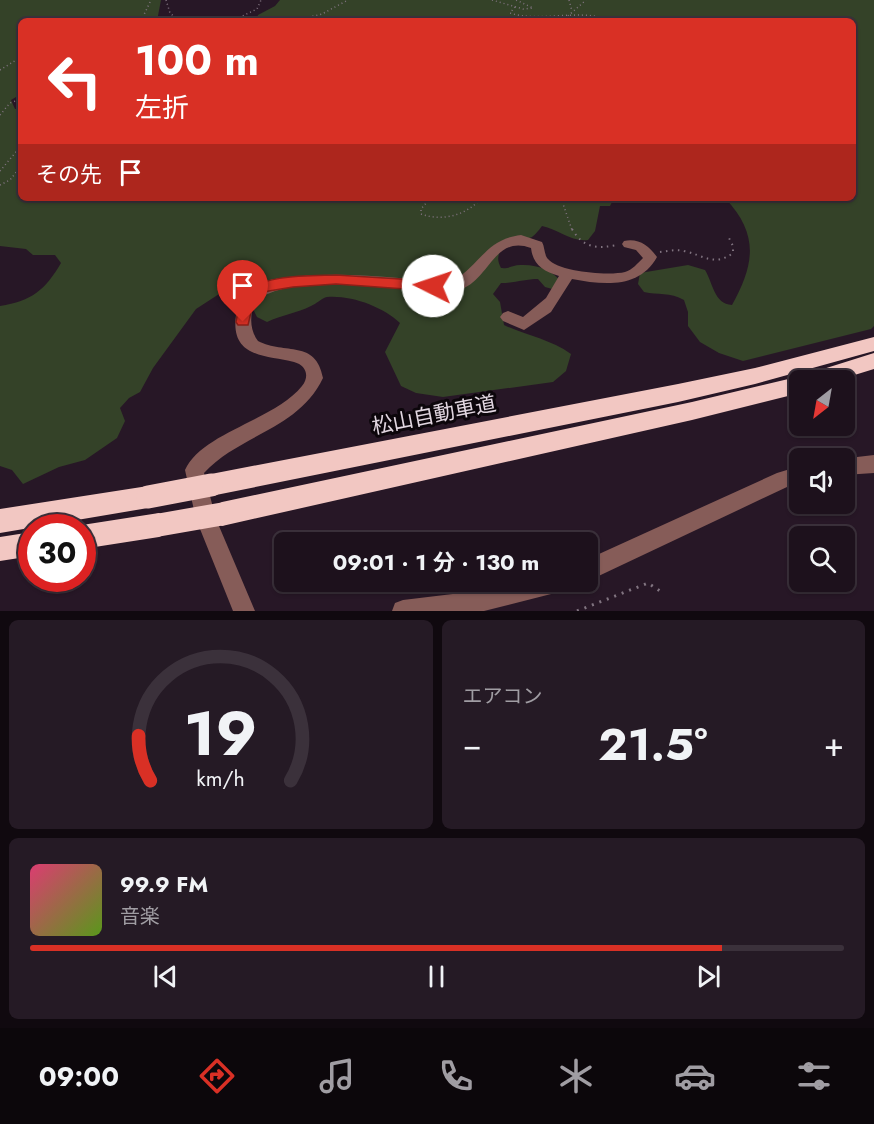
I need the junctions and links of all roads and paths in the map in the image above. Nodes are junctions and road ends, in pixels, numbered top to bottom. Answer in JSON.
{"nodes":[{"id":1,"x":151,"y":0,"type":"edge"},
{"id":2,"x":166,"y":0,"type":"edge"},
{"id":3,"x":261,"y":0,"type":"edge"},
{"id":4,"x":348,"y":0,"type":"edge"},
{"id":5,"x":492,"y":0,"type":"edge"},
{"id":6,"x":516,"y":0,"type":"edge"},
{"id":7,"x":569,"y":0,"type":"edge"},
{"id":8,"x":586,"y":0,"type":"edge"},
{"id":9,"x":515,"y":7,"type":"junction"},
{"id":10,"x":572,"y":11,"type":"junction"},
{"id":11,"x":569,"y":17,"type":"junction"},
{"id":12,"x":142,"y":18,"type":"edge"},
{"id":13,"x":176,"y":18,"type":"edge"},
{"id":14,"x":238,"y":18,"type":"edge"},
{"id":15,"x":305,"y":18,"type":"edge"},
{"id":16,"x":603,"y":18,"type":"edge"},
{"id":17,"x":18,"y":59,"type":"edge"},
{"id":18,"x":0,"y":70,"type":"edge"},
{"id":19,"x":18,"y":99,"type":"edge"},
{"id":20,"x":0,"y":116,"type":"edge"},
{"id":21,"x":18,"y":150,"type":"edge"},
{"id":22,"x":18,"y":170,"type":"edge"},
{"id":23,"x":0,"y":171,"type":"edge"},
{"id":24,"x":0,"y":185,"type":"edge"},
{"id":25,"x":452,"y":201,"type":"edge"},
{"id":26,"x":480,"y":201,"type":"edge"},
{"id":27,"x":562,"y":201,"type":"edge"},
{"id":28,"x":729,"y":238,"type":"dead end"},
{"id":29,"x":629,"y":244,"type":"joint"},
{"id":30,"x":649,"y":255,"type":"junction"},
{"id":31,"x":568,"y":273,"type":"junction"},
{"id":32,"x":508,"y":317,"type":"dead end"},
{"id":33,"x":874,"y":344,"type":"edge"},
{"id":34,"x":874,"y":361,"type":"edge"},
{"id":35,"x":845,"y":370,"type":"edge"},
{"id":36,"x":789,"y":387,"type":"edge"},
{"id":37,"x":874,"y":464,"type":"edge"},
{"id":38,"x":855,"y":465,"type":"edge"},
{"id":39,"x":789,"y":478,"type":"edge"},
{"id":40,"x":0,"y":521,"type":"edge"},
{"id":41,"x":96,"y":535,"type":"edge"},
{"id":42,"x":18,"y":546,"type":"edge"},
{"id":43,"x":0,"y":549,"type":"edge"},
{"id":44,"x":598,"y":565,"type":"edge"},
{"id":45,"x":524,"y":592,"type":"edge"},
{"id":46,"x":663,"y":593,"type":"dead end"},
{"id":47,"x":244,"y":611,"type":"edge"},
{"id":48,"x":403,"y":611,"type":"edge"},
{"id":49,"x":578,"y":611,"type":"edge"}],
"edges":[{"from":1,"to":12,"type":"path"},
{"from":2,"to":13,"type":"path"},
{"from":3,"to":14,"type":"path"},
{"from":4,"to":15,"type":"path"},
{"from":5,"to":9,"type":"path"},
{"from":6,"to":9,"type":"path"},
{"from":7,"to":10,"type":"path"},
{"from":8,"to":10,"type":"path"},
{"from":9,"to":11,"type":"path"},
{"from":10,"to":11,"type":"path"},
{"from":11,"to":16,"type":"path"},
{"from":17,"to":18,"type":"path"},
{"from":19,"to":20,"type":"path"},
{"from":21,"to":23,"type":"path"},
{"from":22,"to":24,"type":"path"},
{"from":25,"to":26,"type":"path"},
{"from":27,"to":29,"type":"path"},
{"from":28,"to":30,"type":"path"},
{"from":29,"to":30,"type":"street"},
{"from":30,"to":31,"type":"street"},
{"from":31,"to":32,"type":"street"},
{"from":31,"to":47,"type":"street"},
{"from":33,"to":40,"type":"highway","name":"松山自動車道","bridge":true},
{"from":34,"to":35,"type":"highway"},
{"from":36,"to":41,"type":"highway","bridge":true},
{"from":37,"to":38,"type":"street"},
{"from":39,"to":44,"type":"street"},
{"from":42,"to":43,"type":"highway"},
{"from":45,"to":48,"type":"street"},
{"from":46,"to":49,"type":"path"}]}
